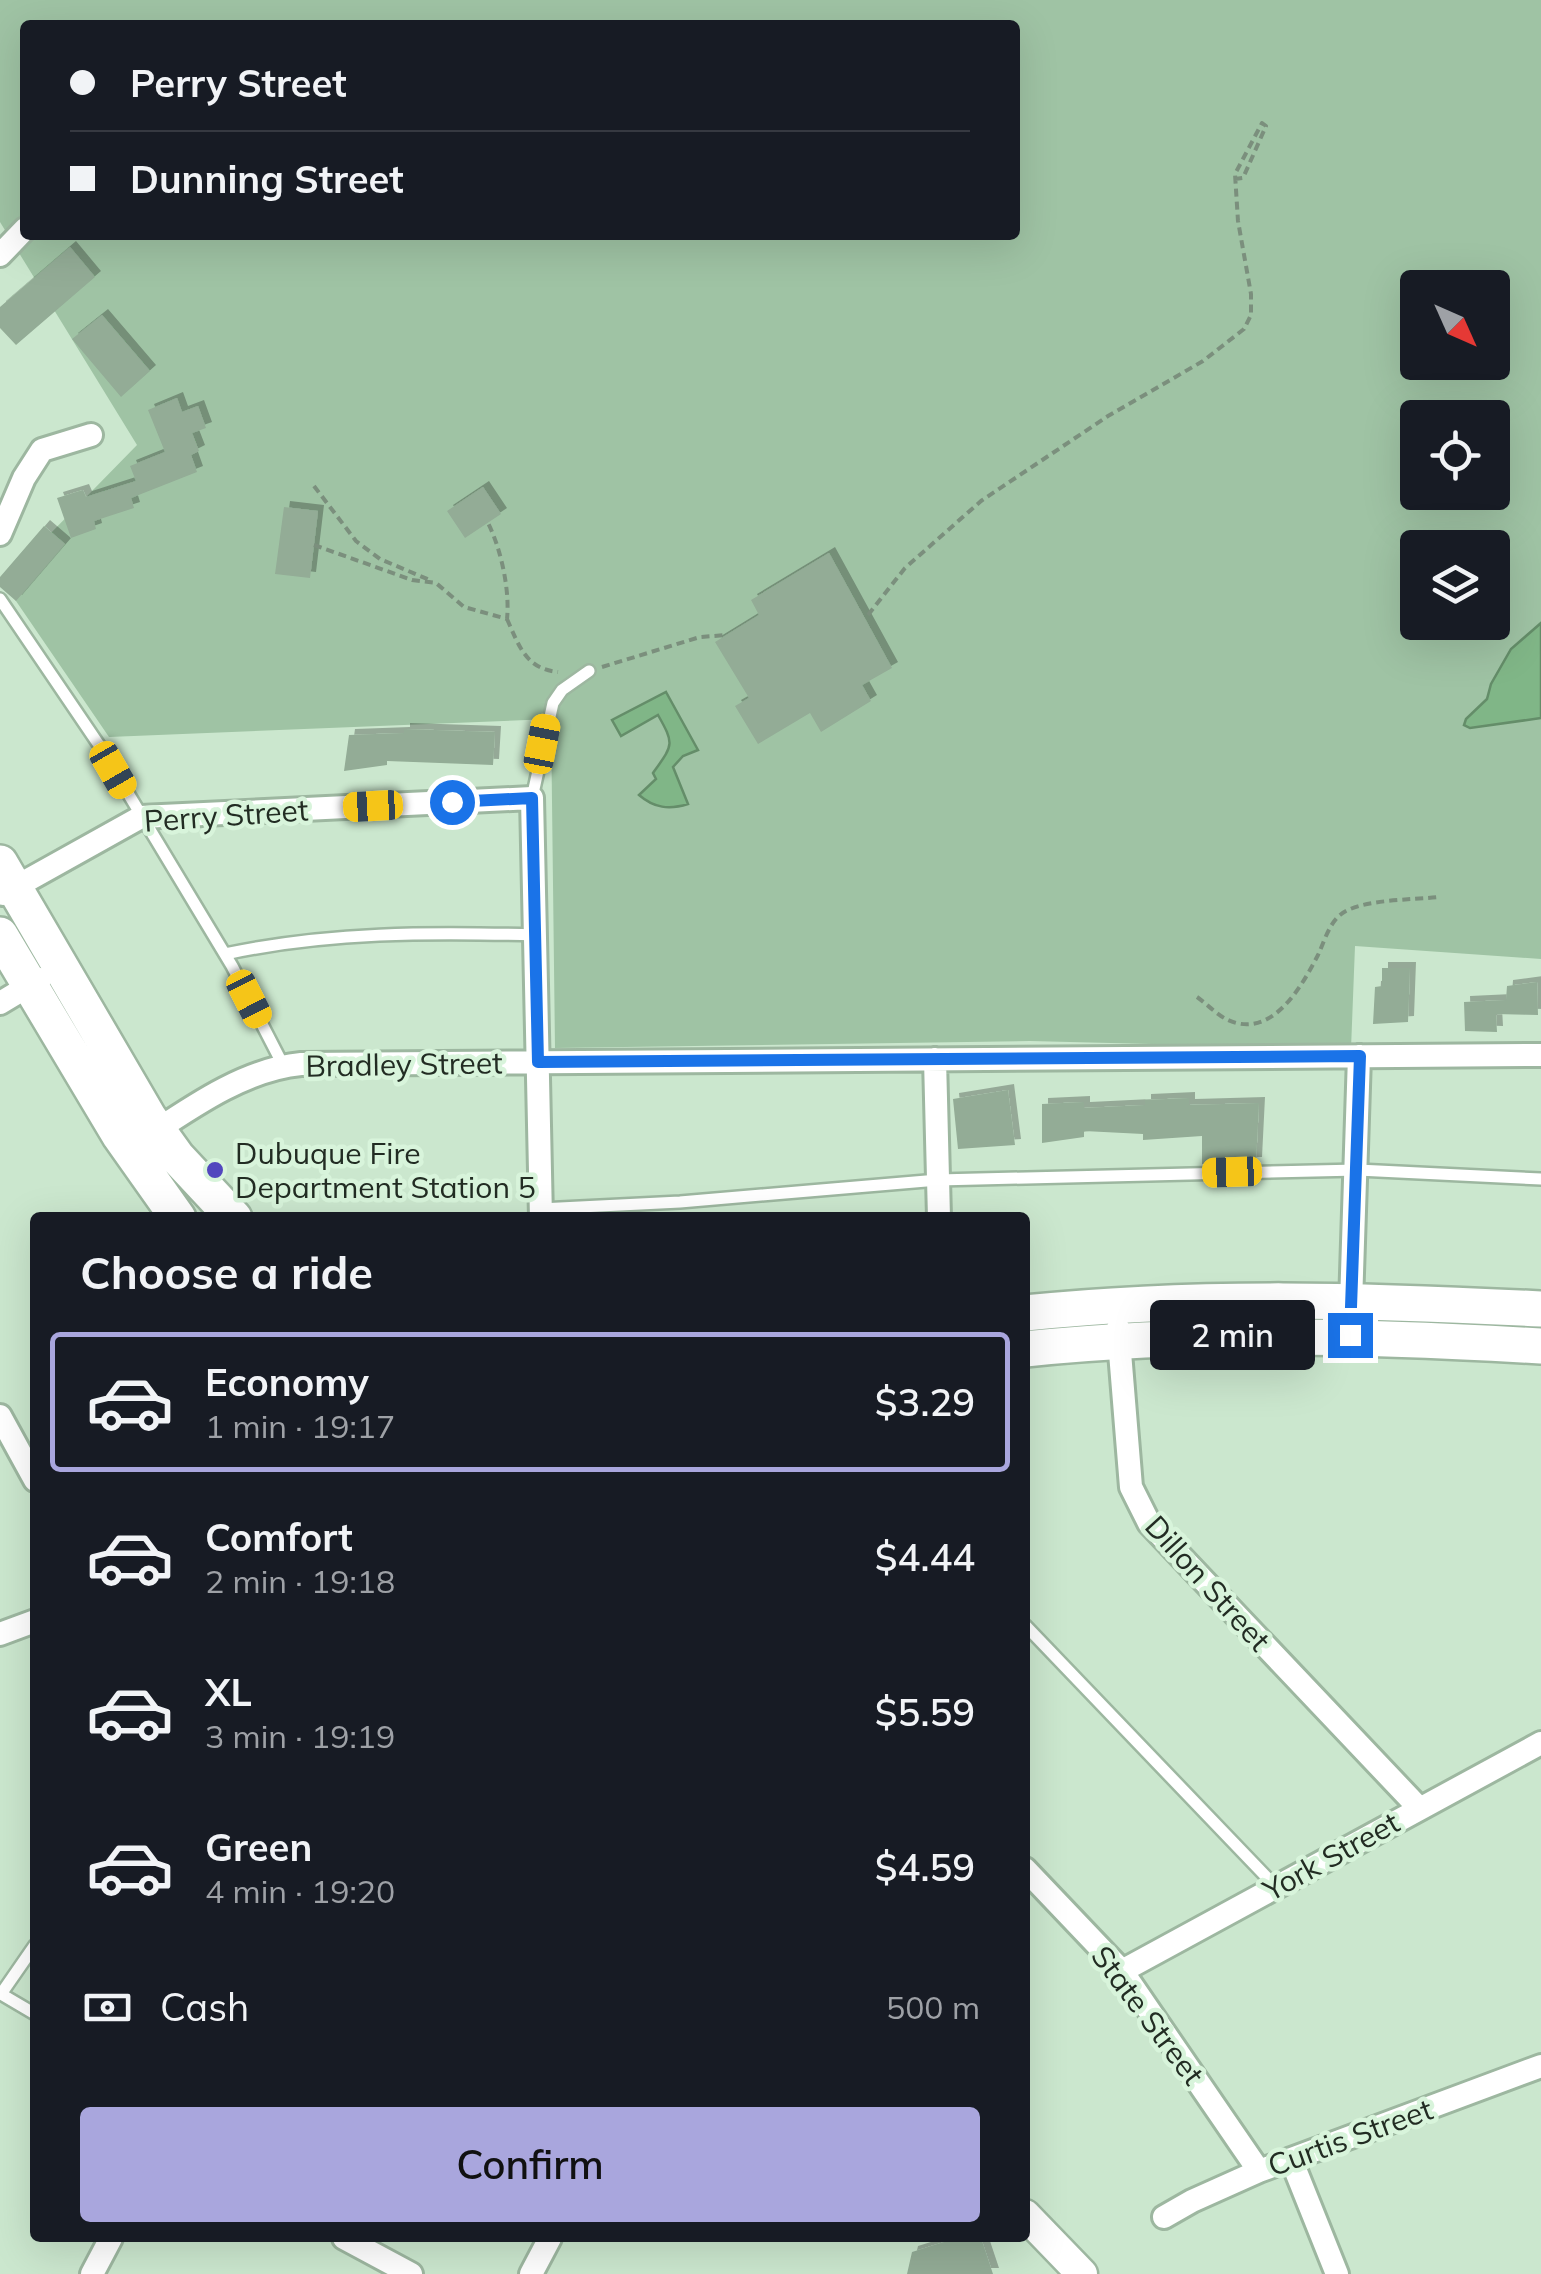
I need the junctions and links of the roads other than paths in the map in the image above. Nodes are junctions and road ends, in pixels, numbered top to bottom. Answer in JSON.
{"nodes":[{"id":1,"x":20,"y":234,"type":"edge"},
{"id":2,"x":0,"y":255,"type":"edge"},
{"id":3,"x":91,"y":436,"type":"dead end"},
{"id":4,"x":0,"y":534,"type":"edge"},
{"id":5,"x":0,"y":598,"type":"edge"},
{"id":6,"x":589,"y":672,"type":"road end"},
{"id":7,"x":532,"y":798,"type":"junction"},
{"id":8,"x":141,"y":818,"type":"junction"},
{"id":9,"x":5,"y":882,"type":"edge"},
{"id":10,"x":0,"y":935,"type":"edge"},
{"id":11,"x":535,"y":935,"type":"junction"},
{"id":12,"x":225,"y":954,"type":"junction"},
{"id":13,"x":62,"y":968,"type":"junction"},
{"id":14,"x":15,"y":994,"type":"edge"},
{"id":15,"x":1541,"y":1054,"type":"edge"},
{"id":16,"x":1360,"y":1056,"type":"junction"},
{"id":17,"x":935,"y":1059,"type":"junction"},
{"id":18,"x":538,"y":1062,"type":"junction"},
{"id":19,"x":283,"y":1065,"type":"junction"},
{"id":20,"x":143,"y":1140,"type":"junction"},
{"id":21,"x":1358,"y":1170,"type":"junction"},
{"id":22,"x":1541,"y":1179,"type":"edge"},
{"id":23,"x":938,"y":1180,"type":"junction"},
{"id":24,"x":154,"y":1186,"type":"junction"},
{"id":25,"x":167,"y":1212,"type":"edge"},
{"id":26,"x":174,"y":1212,"type":"edge"},
{"id":27,"x":226,"y":1212,"type":"edge"},
{"id":28,"x":540,"y":1212,"type":"edge"},
{"id":29,"x":553,"y":1212,"type":"edge"},
{"id":30,"x":940,"y":1212,"type":"edge"},
{"id":31,"x":1352,"y":1299,"type":"junction"},
{"id":32,"x":1117,"y":1303,"type":"junction"},
{"id":33,"x":1541,"y":1310,"type":"edge"},
{"id":34,"x":1030,"y":1312,"type":"edge"},
{"id":35,"x":1350,"y":1335,"type":"junction"},
{"id":36,"x":1118,"y":1339,"type":"junction"},
{"id":37,"x":1541,"y":1346,"type":"edge"},
{"id":38,"x":1030,"y":1348,"type":"edge"},
{"id":39,"x":0,"y":1416,"type":"edge"},
{"id":40,"x":30,"y":1471,"type":"edge"},
{"id":41,"x":30,"y":1623,"type":"edge"},
{"id":42,"x":1030,"y":1630,"type":"edge"},
{"id":43,"x":0,"y":1634,"type":"edge"},
{"id":44,"x":1541,"y":1743,"type":"edge"},
{"id":45,"x":1418,"y":1808,"type":"junction"},
{"id":46,"x":1030,"y":1874,"type":"edge"},
{"id":47,"x":1276,"y":1887,"type":"junction"},
{"id":48,"x":30,"y":1952,"type":"edge"},
{"id":49,"x":1122,"y":1971,"type":"junction"},
{"id":50,"x":30,"y":2011,"type":"edge"},
{"id":51,"x":1541,"y":2066,"type":"edge"},
{"id":52,"x":1291,"y":2159,"type":"junction"},
{"id":53,"x":1259,"y":2171,"type":"junction"},
{"id":54,"x":1164,"y":2218,"type":"dead end"},
{"id":55,"x":1030,"y":2220,"type":"edge"},
{"id":56,"x":109,"y":2242,"type":"edge"},
{"id":57,"x":351,"y":2242,"type":"edge"},
{"id":58,"x":548,"y":2242,"type":"edge"},
{"id":59,"x":92,"y":2274,"type":"edge"},
{"id":60,"x":411,"y":2274,"type":"edge"},
{"id":61,"x":531,"y":2274,"type":"edge"},
{"id":62,"x":1082,"y":2274,"type":"edge"},
{"id":63,"x":1337,"y":2274,"type":"edge"}],
"edges":[{"from":1,"to":2,"type":"street"},
{"from":3,"to":4,"type":"street"},
{"from":5,"to":8,"type":"lane"},
{"from":6,"to":7,"type":"lane"},
{"from":7,"to":8,"type":"street","name":"Perry Street"},
{"from":7,"to":11,"type":"street"},
{"from":8,"to":9,"type":"street","name":"Perry Street"},
{"from":8,"to":12,"type":"lane"},
{"from":9,"to":13,"type":"main road"},
{"from":10,"to":14,"type":"main road"},
{"from":11,"to":12,"type":"lane"},
{"from":11,"to":18,"type":"street"},
{"from":12,"to":19,"type":"lane"},
{"from":13,"to":14,"type":"street"},
{"from":13,"to":20,"type":"main road"},
{"from":14,"to":20,"type":"main road"},
{"from":15,"to":16,"type":"street","name":"Bradley Street"},
{"from":16,"to":17,"type":"street","name":"Bradley Street"},
{"from":16,"to":21,"type":"street"},
{"from":17,"to":18,"type":"street","name":"Bradley Street"},
{"from":17,"to":23,"type":"street"},
{"from":18,"to":19,"type":"street","name":"Bradley Street"},
{"from":18,"to":28,"type":"street"},
{"from":19,"to":20,"type":"street","name":"Bradley Street"},
{"from":20,"to":24,"type":"main road"},
{"from":20,"to":27,"type":"main road"},
{"from":21,"to":22,"type":"lane"},
{"from":21,"to":23,"type":"lane"},
{"from":21,"to":31,"type":"street"},
{"from":23,"to":29,"type":"lane"},
{"from":23,"to":30,"type":"street"},
{"from":24,"to":25,"type":"main road"},
{"from":24,"to":26,"type":"main road"},
{"from":31,"to":32,"type":"main road"},
{"from":31,"to":33,"type":"main road"},
{"from":31,"to":35,"type":"street"},
{"from":32,"to":34,"type":"main road"},
{"from":32,"to":36,"type":"street","name":"Dillon Street"},
{"from":35,"to":36,"type":"main road"},
{"from":35,"to":37,"type":"main road"},
{"from":36,"to":38,"type":"main road"},
{"from":36,"to":45,"type":"street","name":"Dillon Street"},
{"from":39,"to":40,"type":"street"},
{"from":41,"to":43,"type":"street"},
{"from":42,"to":47,"type":"lane"},
{"from":44,"to":45,"type":"street","name":"York Street"},
{"from":45,"to":47,"type":"street","name":"York Street"},
{"from":46,"to":49,"type":"street","name":"State Street"},
{"from":47,"to":49,"type":"street","name":"York Street"},
{"from":48,"to":50,"type":"lane"},
{"from":49,"to":53,"type":"street","name":"State Street"},
{"from":51,"to":52,"type":"street","name":"Curtis Street"},
{"from":52,"to":53,"type":"street","name":"Curtis Street"},
{"from":52,"to":63,"type":"street"},
{"from":53,"to":54,"type":"street","name":"Curtis Street"},
{"from":55,"to":62,"type":"main road"},
{"from":56,"to":59,"type":"street"},
{"from":57,"to":60,"type":"street"},
{"from":58,"to":61,"type":"street"}]}
